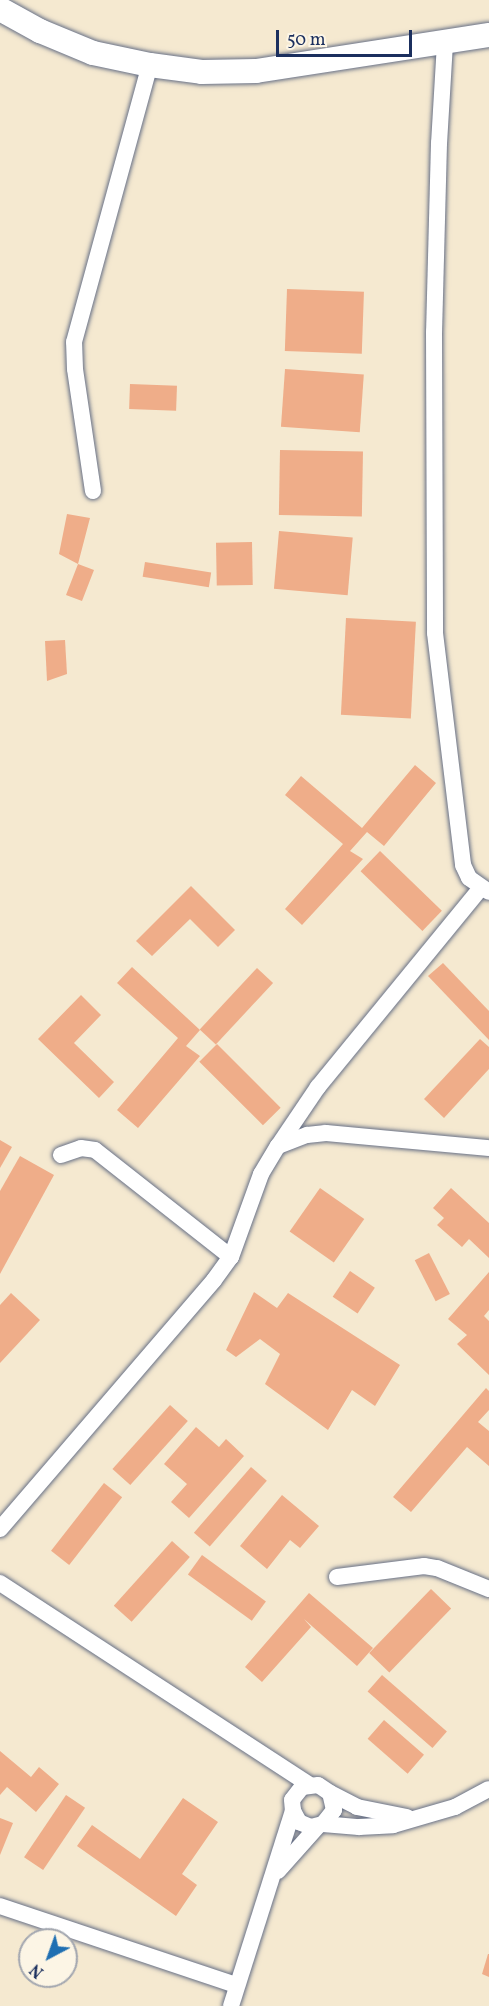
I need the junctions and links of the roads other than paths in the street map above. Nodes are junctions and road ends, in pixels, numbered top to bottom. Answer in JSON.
{"nodes":[{"id":1,"x":0,"y":9,"type":"edge"},
{"id":2,"x":489,"y":35,"type":"edge"},
{"id":3,"x":445,"y":44,"type":"junction"},
{"id":4,"x":150,"y":65,"type":"junction"},
{"id":5,"x":93,"y":491,"type":"dead end"},
{"id":6,"x":485,"y":890,"type":"edge"},
{"id":7,"x":278,"y":1146,"type":"junction"},
{"id":8,"x":489,"y":1148,"type":"edge"},
{"id":9,"x":61,"y":1155,"type":"dead end"},
{"id":10,"x":231,"y":1257,"type":"junction"},
{"id":11,"x":0,"y":1529,"type":"edge"},
{"id":12,"x":337,"y":1577,"type":"dead end"},
{"id":13,"x":0,"y":1583,"type":"edge"},
{"id":14,"x":489,"y":1589,"type":"edge"},
{"id":15,"x":260,"y":1750,"type":"junction"},
{"id":16,"x":310,"y":1785,"type":"junction"},
{"id":17,"x":489,"y":1789,"type":"edge"},
{"id":18,"x":330,"y":1793,"type":"junction"},
{"id":19,"x":293,"y":1805,"type":"junction"},
{"id":20,"x":420,"y":1819,"type":"junction"},
{"id":21,"x":320,"y":1825,"type":"junction"},
{"id":22,"x":271,"y":1882,"type":"junction"},
{"id":23,"x":0,"y":1906,"type":"edge"},
{"id":24,"x":237,"y":1985,"type":"junction"},
{"id":25,"x":231,"y":2006,"type":"edge"}],
"edges":[{"from":1,"to":4,"type":"street"},
{"from":2,"to":3,"type":"street"},
{"from":3,"to":4,"type":"street"},
{"from":3,"to":6,"type":"street"},
{"from":4,"to":5,"type":"street"},
{"from":6,"to":7,"type":"street"},
{"from":7,"to":8,"type":"street"},
{"from":7,"to":10,"type":"street"},
{"from":9,"to":10,"type":"street"},
{"from":10,"to":11,"type":"street"},
{"from":12,"to":14,"type":"street"},
{"from":13,"to":15,"type":"street"},
{"from":15,"to":16,"type":"street"},
{"from":15,"to":19,"type":"street"},
{"from":16,"to":18,"type":"street"},
{"from":16,"to":19,"type":"street"},
{"from":17,"to":20,"type":"street"},
{"from":18,"to":20,"type":"street"},
{"from":18,"to":21,"type":"street"},
{"from":19,"to":21,"type":"street"},
{"from":19,"to":22,"type":"street"},
{"from":20,"to":21,"type":"street"},
{"from":21,"to":22,"type":"street"},
{"from":22,"to":24,"type":"street"},
{"from":23,"to":24,"type":"street"},
{"from":24,"to":25,"type":"street"}]}
